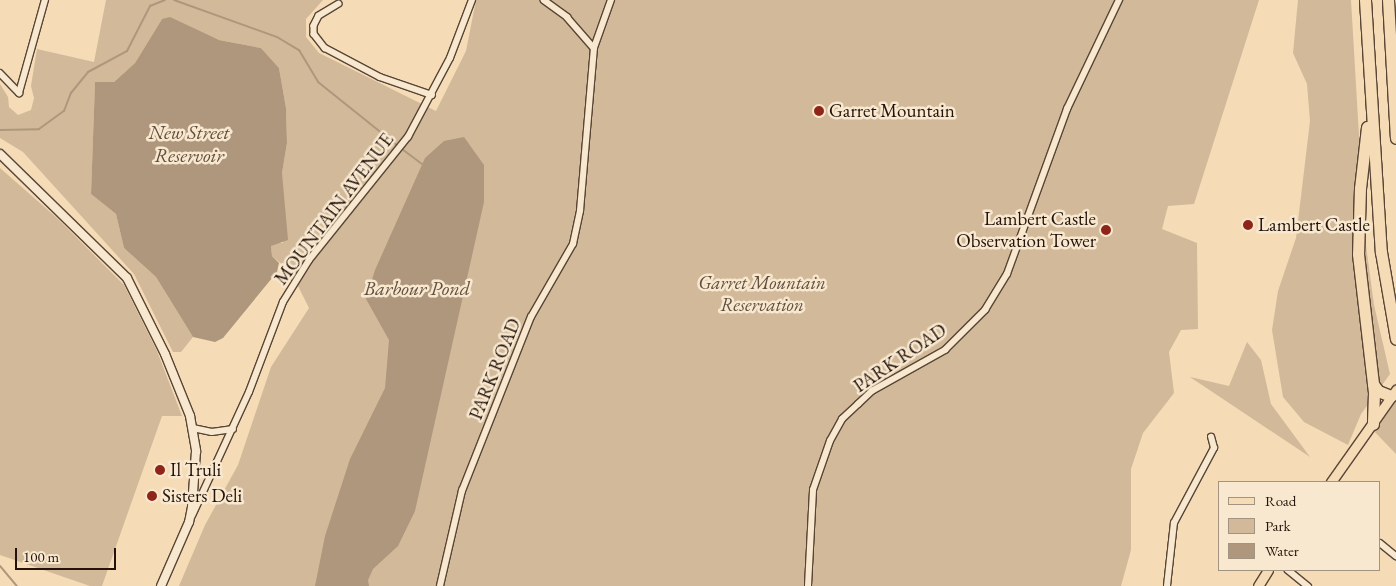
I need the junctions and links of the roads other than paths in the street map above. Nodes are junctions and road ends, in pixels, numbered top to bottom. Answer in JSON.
{"nodes":[{"id":1,"x":44,"y":0,"type":"edge"},
{"id":2,"x":472,"y":0,"type":"edge"},
{"id":3,"x":544,"y":0,"type":"edge"},
{"id":4,"x":610,"y":0,"type":"edge"},
{"id":5,"x":1119,"y":0,"type":"edge"},
{"id":6,"x":1365,"y":0,"type":"edge"},
{"id":7,"x":1388,"y":0,"type":"edge"},
{"id":8,"x":339,"y":4,"type":"dead end"},
{"id":9,"x":594,"y":48,"type":"junction"},
{"id":10,"x":1393,"y":50,"type":"edge"},
{"id":11,"x":0,"y":73,"type":"edge"},
{"id":12,"x":432,"y":94,"type":"junction"},
{"id":13,"x":1370,"y":98,"type":"junction"},
{"id":14,"x":1396,"y":138,"type":"edge"},
{"id":15,"x":0,"y":154,"type":"edge"},
{"id":16,"x":1396,"y":339,"type":"edge"},
{"id":17,"x":1373,"y":384,"type":"junction"},
{"id":18,"x":1394,"y":393,"type":"edge"},
{"id":19,"x":1373,"y":424,"type":"junction"},
{"id":20,"x":193,"y":428,"type":"junction"},
{"id":21,"x":233,"y":430,"type":"junction"},
{"id":22,"x":1212,"y":437,"type":"dead end"},
{"id":23,"x":1332,"y":481,"type":"edge"},
{"id":24,"x":189,"y":522,"type":"junction"},
{"id":25,"x":1381,"y":544,"type":"edge"},
{"id":26,"x":1396,"y":556,"type":"edge"},
{"id":27,"x":1267,"y":571,"type":"edge"},
{"id":28,"x":1289,"y":571,"type":"edge"},
{"id":29,"x":161,"y":586,"type":"edge"},
{"id":30,"x":440,"y":586,"type":"edge"},
{"id":31,"x":808,"y":586,"type":"edge"},
{"id":32,"x":1167,"y":586,"type":"edge"},
{"id":33,"x":1258,"y":586,"type":"edge"},
{"id":34,"x":1308,"y":586,"type":"edge"}],
"edges":[{"from":1,"to":11,"type":"street"},
{"from":2,"to":12,"type":"street","name":"MOUNTAIN AVENUE"},
{"from":3,"to":9,"type":"street"},
{"from":4,"to":9,"type":"street","name":"PARK ROAD"},
{"from":5,"to":31,"type":"street","name":"PARK ROAD"},
{"from":6,"to":13,"type":"highway"},
{"from":7,"to":10,"type":"highway"},
{"from":8,"to":12,"type":"street"},
{"from":9,"to":30,"type":"street","name":"PARK ROAD"},
{"from":10,"to":14,"type":"highway"},
{"from":12,"to":21,"type":"street","name":"MOUNTAIN AVENUE"},
{"from":13,"to":16,"type":"highway"},
{"from":13,"to":17,"type":"highway"},
{"from":15,"to":20,"type":"street"},
{"from":17,"to":18,"type":"highway"},
{"from":17,"to":19,"type":"highway"},
{"from":18,"to":19,"type":"main road"},
{"from":19,"to":23,"type":"main road"},
{"from":20,"to":21,"type":"street"},
{"from":20,"to":24,"type":"street"},
{"from":21,"to":24,"type":"street","name":"MOUNTAIN AVENUE"},
{"from":22,"to":32,"type":"street"},
{"from":24,"to":29,"type":"street"},
{"from":25,"to":26,"type":"street"},
{"from":27,"to":33,"type":"main road"},
{"from":28,"to":34,"type":"street"}]}
